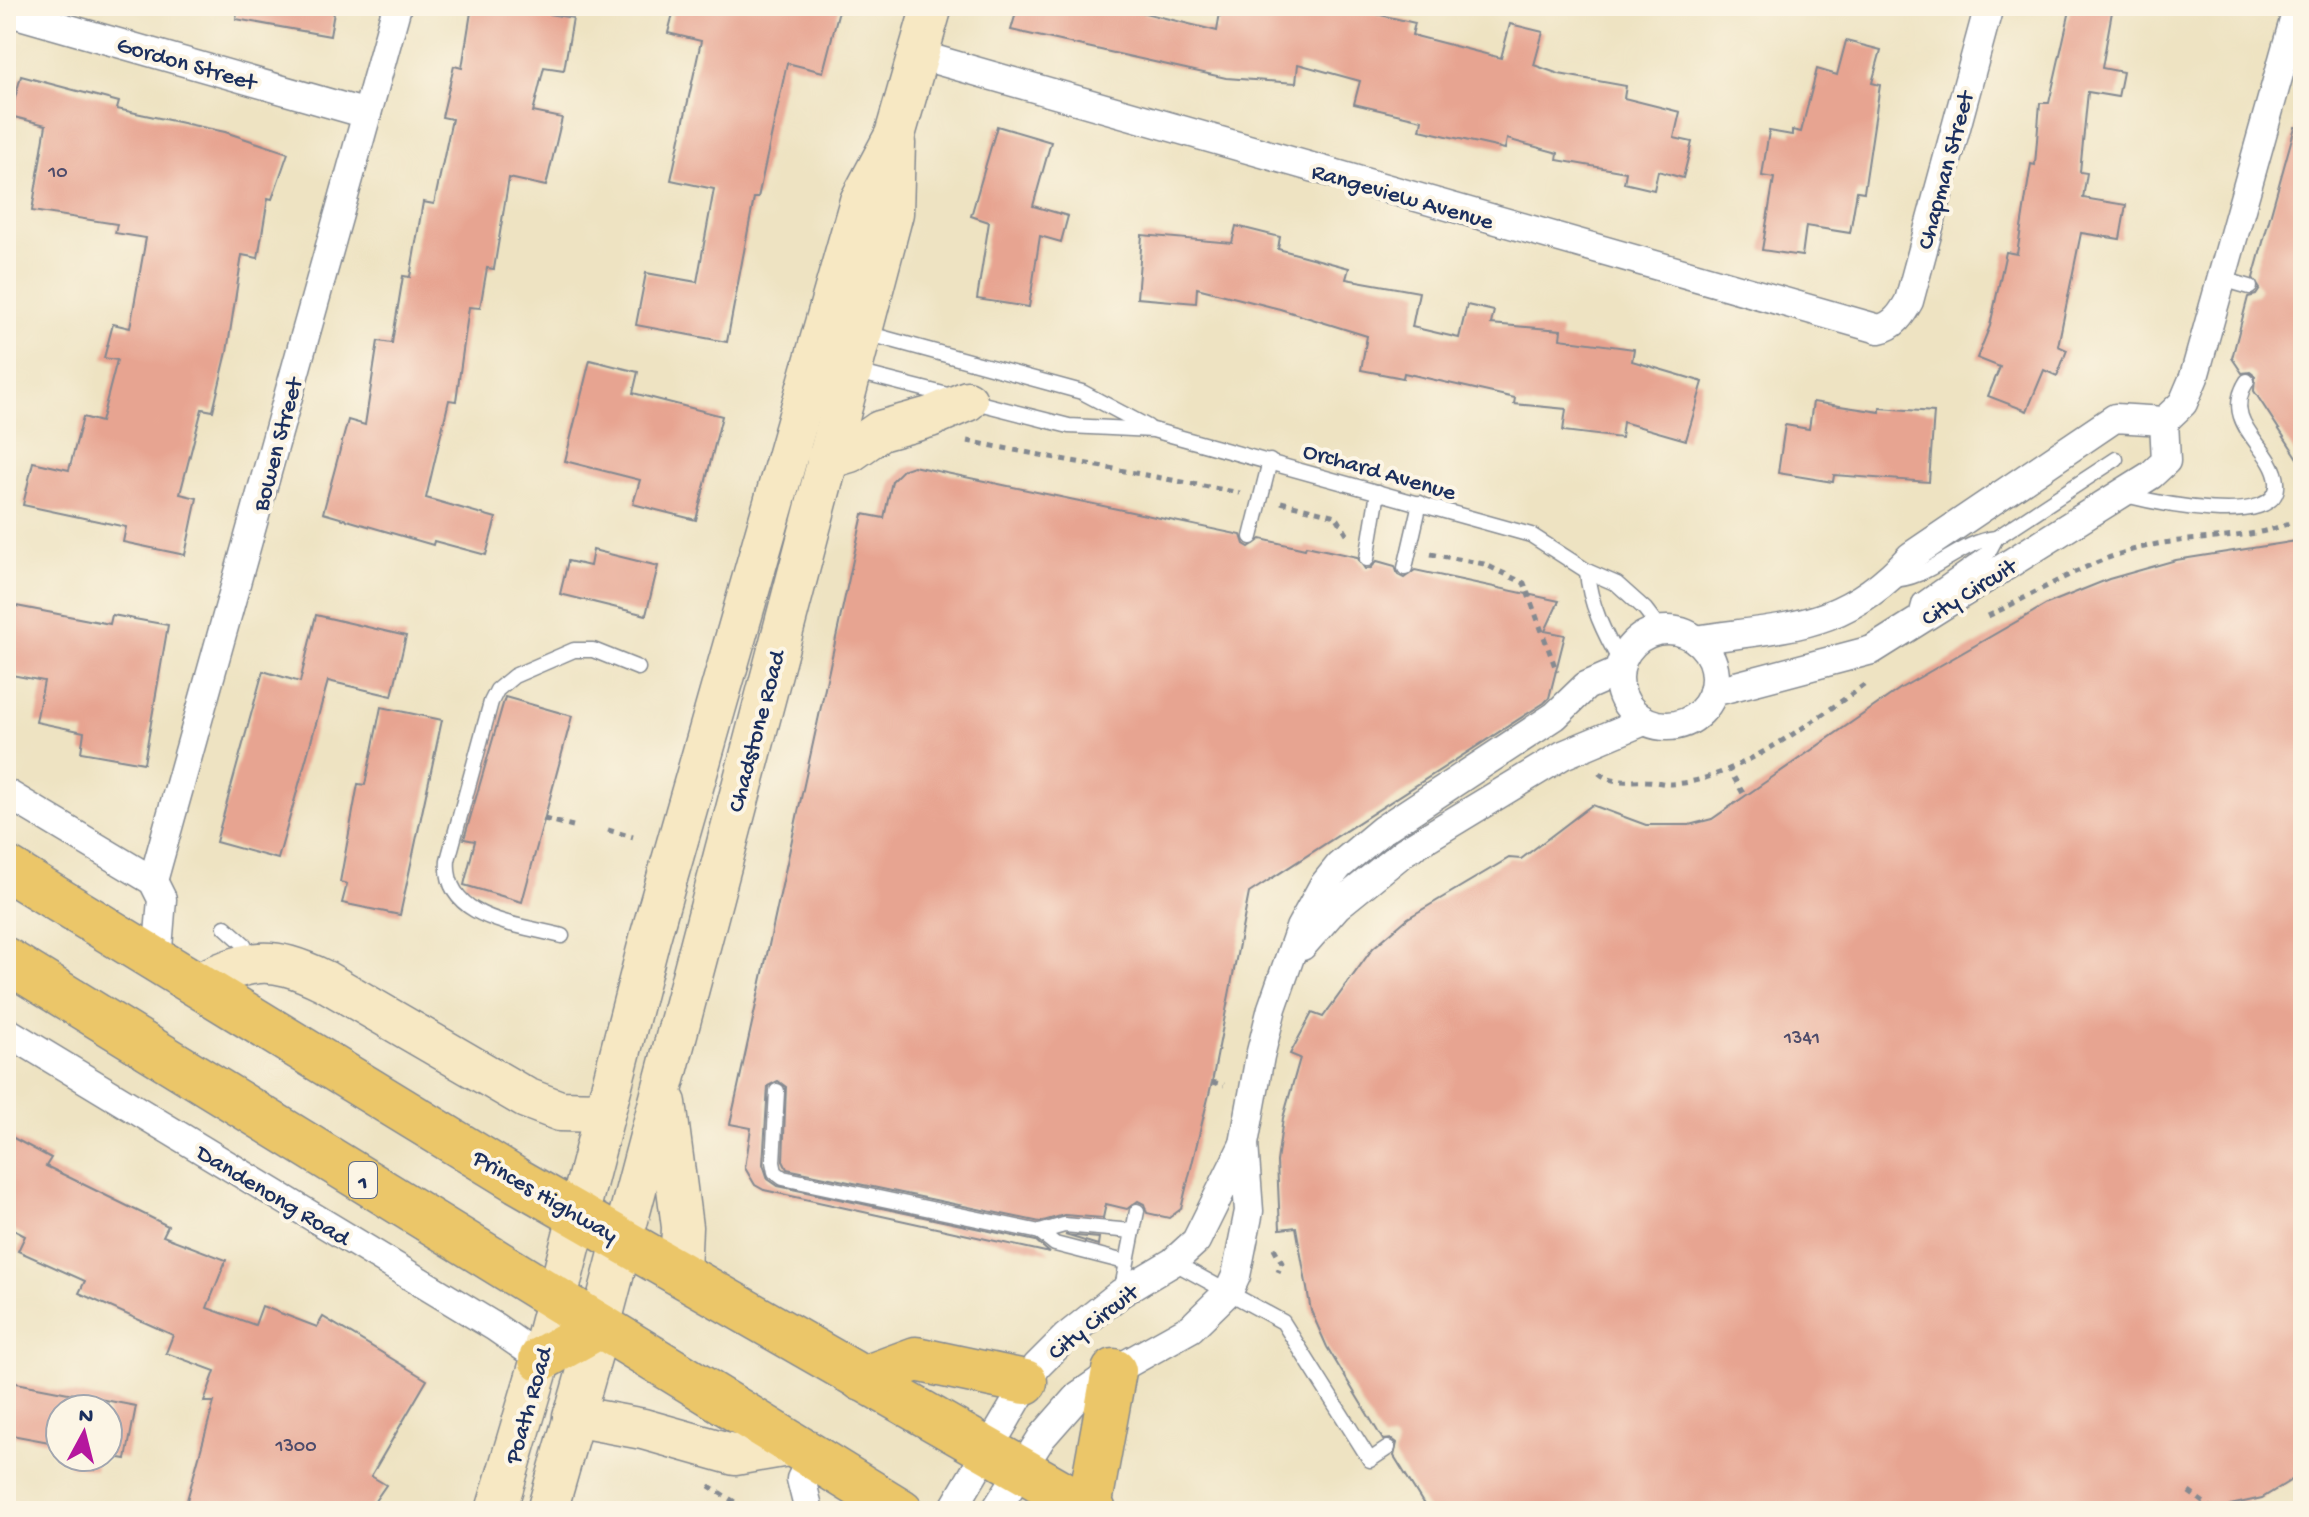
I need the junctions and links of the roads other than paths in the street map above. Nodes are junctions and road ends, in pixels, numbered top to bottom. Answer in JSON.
{"nodes":[{"id":1,"x":397,"y":6,"type":"edge"},
{"id":2,"x":932,"y":6,"type":"edge"},
{"id":3,"x":1989,"y":6,"type":"edge"},
{"id":4,"x":2298,"y":6,"type":"edge"},
{"id":5,"x":6,"y":11,"type":"edge"},
{"id":6,"x":919,"y":55,"type":"junction"},
{"id":7,"x":367,"y":114,"type":"junction"},
{"id":8,"x":2222,"y":279,"type":"junction"},
{"id":9,"x":2250,"y":287,"type":"dead end"},
{"id":10,"x":844,"y":327,"type":"junction"},
{"id":11,"x":1888,"y":328,"type":"joint"},
{"id":12,"x":834,"y":366,"type":"junction"},
{"id":13,"x":2247,"y":381,"type":"dead end"},
{"id":14,"x":967,"y":401,"type":"junction"},
{"id":15,"x":2164,"y":421,"type":"junction"},
{"id":16,"x":1153,"y":430,"type":"junction"},
{"id":17,"x":827,"y":459,"type":"junction"},
{"id":18,"x":2116,"y":459,"type":"dead end"},
{"id":19,"x":1270,"y":461,"type":"junction"},
{"id":20,"x":1378,"y":492,"type":"junction"},
{"id":21,"x":2125,"y":495,"type":"junction"},
{"id":22,"x":1420,"y":503,"type":"junction"},
{"id":23,"x":1251,"y":537,"type":"dead end"},
{"id":24,"x":1996,"y":538,"type":"junction"},
{"id":25,"x":1368,"y":552,"type":"road end"},
{"id":26,"x":1405,"y":568,"type":"dead end"},
{"id":27,"x":1587,"y":571,"type":"junction"},
{"id":28,"x":1889,"y":580,"type":"junction"},
{"id":29,"x":1914,"y":625,"type":"junction"},
{"id":30,"x":1661,"y":630,"type":"junction"},
{"id":31,"x":1696,"y":640,"type":"junction"},
{"id":32,"x":638,"y":668,"type":"dead end"},
{"id":33,"x":1620,"y":668,"type":"junction"},
{"id":34,"x":1713,"y":692,"type":"junction"},
{"id":35,"x":1644,"y":721,"type":"junction"},
{"id":36,"x":6,"y":793,"type":"edge"},
{"id":37,"x":6,"y":868,"type":"edge"},
{"id":38,"x":153,"y":881,"type":"junction"},
{"id":39,"x":225,"y":927,"type":"dead end"},
{"id":40,"x":562,"y":936,"type":"dead end"},
{"id":41,"x":6,"y":960,"type":"edge"},
{"id":42,"x":157,"y":960,"type":"junction"},
{"id":43,"x":253,"y":961,"type":"junction"},
{"id":44,"x":1281,"y":981,"type":"junction"},
{"id":45,"x":195,"y":984,"type":"junction"},
{"id":46,"x":6,"y":1031,"type":"edge"},
{"id":47,"x":663,"y":1088,"type":"junction"},
{"id":48,"x":777,"y":1091,"type":"dead end"},
{"id":49,"x":602,"y":1112,"type":"junction"},
{"id":50,"x":1244,"y":1144,"type":"junction"},
{"id":51,"x":1137,"y":1211,"type":"dead end"},
{"id":52,"x":577,"y":1214,"type":"junction"},
{"id":53,"x":1132,"y":1231,"type":"junction"},
{"id":54,"x":1040,"y":1232,"type":"junction"},
{"id":55,"x":623,"y":1239,"type":"junction"},
{"id":56,"x":1125,"y":1262,"type":"junction"},
{"id":57,"x":1173,"y":1262,"type":"junction"},
{"id":58,"x":680,"y":1273,"type":"junction"},
{"id":59,"x":1229,"y":1291,"type":"junction"},
{"id":60,"x":1121,"y":1293,"type":"junction"},
{"id":61,"x":556,"y":1298,"type":"junction"},
{"id":62,"x":600,"y":1326,"type":"junction"},
{"id":63,"x":541,"y":1359,"type":"junction"},
{"id":64,"x":1114,"y":1371,"type":"junction"},
{"id":65,"x":862,"y":1379,"type":"junction"},
{"id":66,"x":1025,"y":1382,"type":"junction"},
{"id":67,"x":573,"y":1416,"type":"junction"},
{"id":68,"x":1388,"y":1448,"type":"dead end"},
{"id":69,"x":804,"y":1452,"type":"junction"},
{"id":70,"x":1003,"y":1459,"type":"junction"},
{"id":71,"x":1092,"y":1510,"type":"edge"},
{"id":72,"x":496,"y":1511,"type":"edge"},
{"id":73,"x":547,"y":1511,"type":"edge"},
{"id":74,"x":809,"y":1511,"type":"edge"},
{"id":75,"x":901,"y":1511,"type":"edge"},
{"id":76,"x":952,"y":1511,"type":"edge"},
{"id":77,"x":995,"y":1511,"type":"edge"}],
"edges":[{"from":1,"to":7,"type":"street","name":"Bowen Street"},
{"from":2,"to":6,"type":"street","name":"Chadstone Road"},
{"from":3,"to":11,"type":"street","name":"Chapman Street"},
{"from":4,"to":8,"type":"street"},
{"from":5,"to":7,"type":"street","name":"Gordon Street"},
{"from":6,"to":10,"type":"street","name":"Chadstone Road"},
{"from":6,"to":11,"type":"street","name":"Rangeview Avenue"},
{"from":7,"to":38,"type":"street","name":"Bowen Street"},
{"from":8,"to":9,"type":"lane"},
{"from":8,"to":15,"type":"street"},
{"from":10,"to":12,"type":"street","name":"Chadstone Road"},
{"from":10,"to":16,"type":"lane","name":"Orchard Avenue"},
{"from":12,"to":14,"type":"lane","name":"Orchard Avenue"},
{"from":12,"to":17,"type":"street","name":"Chadstone Road"},
{"from":12,"to":49,"type":"street","name":"Chadstone Road"},
{"from":13,"to":21,"type":"lane"},
{"from":14,"to":16,"type":"lane","name":"Orchard Avenue"},
{"from":14,"to":17,"type":"street"},
{"from":15,"to":21,"type":"street","name":"City Circuit"},
{"from":15,"to":28,"type":"street"},
{"from":16,"to":19,"type":"lane","name":"Orchard Avenue"},
{"from":17,"to":47,"type":"street","name":"Chadstone Road"},
{"from":18,"to":24,"type":"lane"},
{"from":19,"to":20,"type":"lane","name":"Orchard Avenue"},
{"from":19,"to":23,"type":"lane"},
{"from":20,"to":22,"type":"lane","name":"Orchard Avenue"},
{"from":20,"to":25,"type":"lane"},
{"from":21,"to":29,"type":"street","name":"City Circuit"},
{"from":22,"to":26,"type":"lane"},
{"from":22,"to":27,"type":"lane","name":"Orchard Avenue"},
{"from":24,"to":28,"type":"lane"},
{"from":24,"to":29,"type":"lane"},
{"from":27,"to":30,"type":"lane","name":"Orchard Avenue"},
{"from":27,"to":33,"type":"lane"},
{"from":28,"to":31,"type":"street"},
{"from":29,"to":34,"type":"street","name":"City Circuit"},
{"from":30,"to":31,"type":"street"},
{"from":30,"to":33,"type":"street"},
{"from":31,"to":34,"type":"street"},
{"from":32,"to":40,"type":"lane"},
{"from":33,"to":35,"type":"street"},
{"from":33,"to":44,"type":"street","name":"City Circuit"},
{"from":34,"to":35,"type":"street"},
{"from":35,"to":44,"type":"street","name":"City Circuit"},
{"from":36,"to":38,"type":"street"},
{"from":37,"to":42,"type":"highway","name":"Princes Highway"},
{"from":38,"to":42,"type":"street"},
{"from":39,"to":43,"type":"lane"},
{"from":41,"to":61,"type":"highway","number":"1"},
{"from":42,"to":45,"type":"highway","name":"Princes Highway"},
{"from":43,"to":45,"type":"street"},
{"from":43,"to":49,"type":"street"},
{"from":44,"to":50,"type":"street","name":"City Circuit"},
{"from":45,"to":52,"type":"highway","name":"Princes Highway"},
{"from":46,"to":63,"type":"street","name":"Dandenong Road"},
{"from":47,"to":55,"type":"street","name":"Chadstone Road"},
{"from":47,"to":58,"type":"street"},
{"from":48,"to":54,"type":"lane"},
{"from":49,"to":52,"type":"street","name":"Chadstone Road"},
{"from":50,"to":57,"type":"street","name":"City Circuit"},
{"from":50,"to":59,"type":"street","name":"City Circuit"},
{"from":51,"to":53,"type":"lane"},
{"from":52,"to":55,"type":"highway","name":"Princes Highway"},
{"from":52,"to":61,"type":"street","name":"Chadstone Road"},
{"from":53,"to":54,"type":"lane"},
{"from":53,"to":56,"type":"lane"},
{"from":54,"to":56,"type":"lane"},
{"from":55,"to":58,"type":"highway","name":"Princes Highway"},
{"from":55,"to":62,"type":"street","name":"Chadstone Road"},
{"from":56,"to":60,"type":"lane"},
{"from":57,"to":59,"type":"lane"},
{"from":57,"to":60,"type":"street","name":"City Circuit"},
{"from":58,"to":65,"type":"highway","name":"Princes Highway"},
{"from":59,"to":64,"type":"street","name":"City Circuit"},
{"from":59,"to":68,"type":"lane"},
{"from":60,"to":66,"type":"street","name":"City Circuit"},
{"from":61,"to":62,"type":"highway","number":"1"},
{"from":61,"to":63,"type":"street","name":"Poath Road"},
{"from":62,"to":63,"type":"highway"},
{"from":62,"to":67,"type":"street","name":"Poath Road"},
{"from":62,"to":69,"type":"highway","number":"1"},
{"from":63,"to":72,"type":"street","name":"Poath Road"},
{"from":64,"to":70,"type":"street","name":"City Circuit"},
{"from":64,"to":71,"type":"highway"},
{"from":65,"to":66,"type":"highway"},
{"from":65,"to":70,"type":"highway","name":"Princes Highway"},
{"from":66,"to":70,"type":"street","name":"City Circuit"},
{"from":67,"to":69,"type":"street"},
{"from":67,"to":73,"type":"street","name":"Poath Road"},
{"from":69,"to":74,"type":"street"},
{"from":69,"to":75,"type":"highway","number":"1"},
{"from":70,"to":71,"type":"highway","name":"Princes Highway"},
{"from":70,"to":76,"type":"street","name":"City Circuit"},
{"from":70,"to":77,"type":"street","name":"City Circuit"}]}
